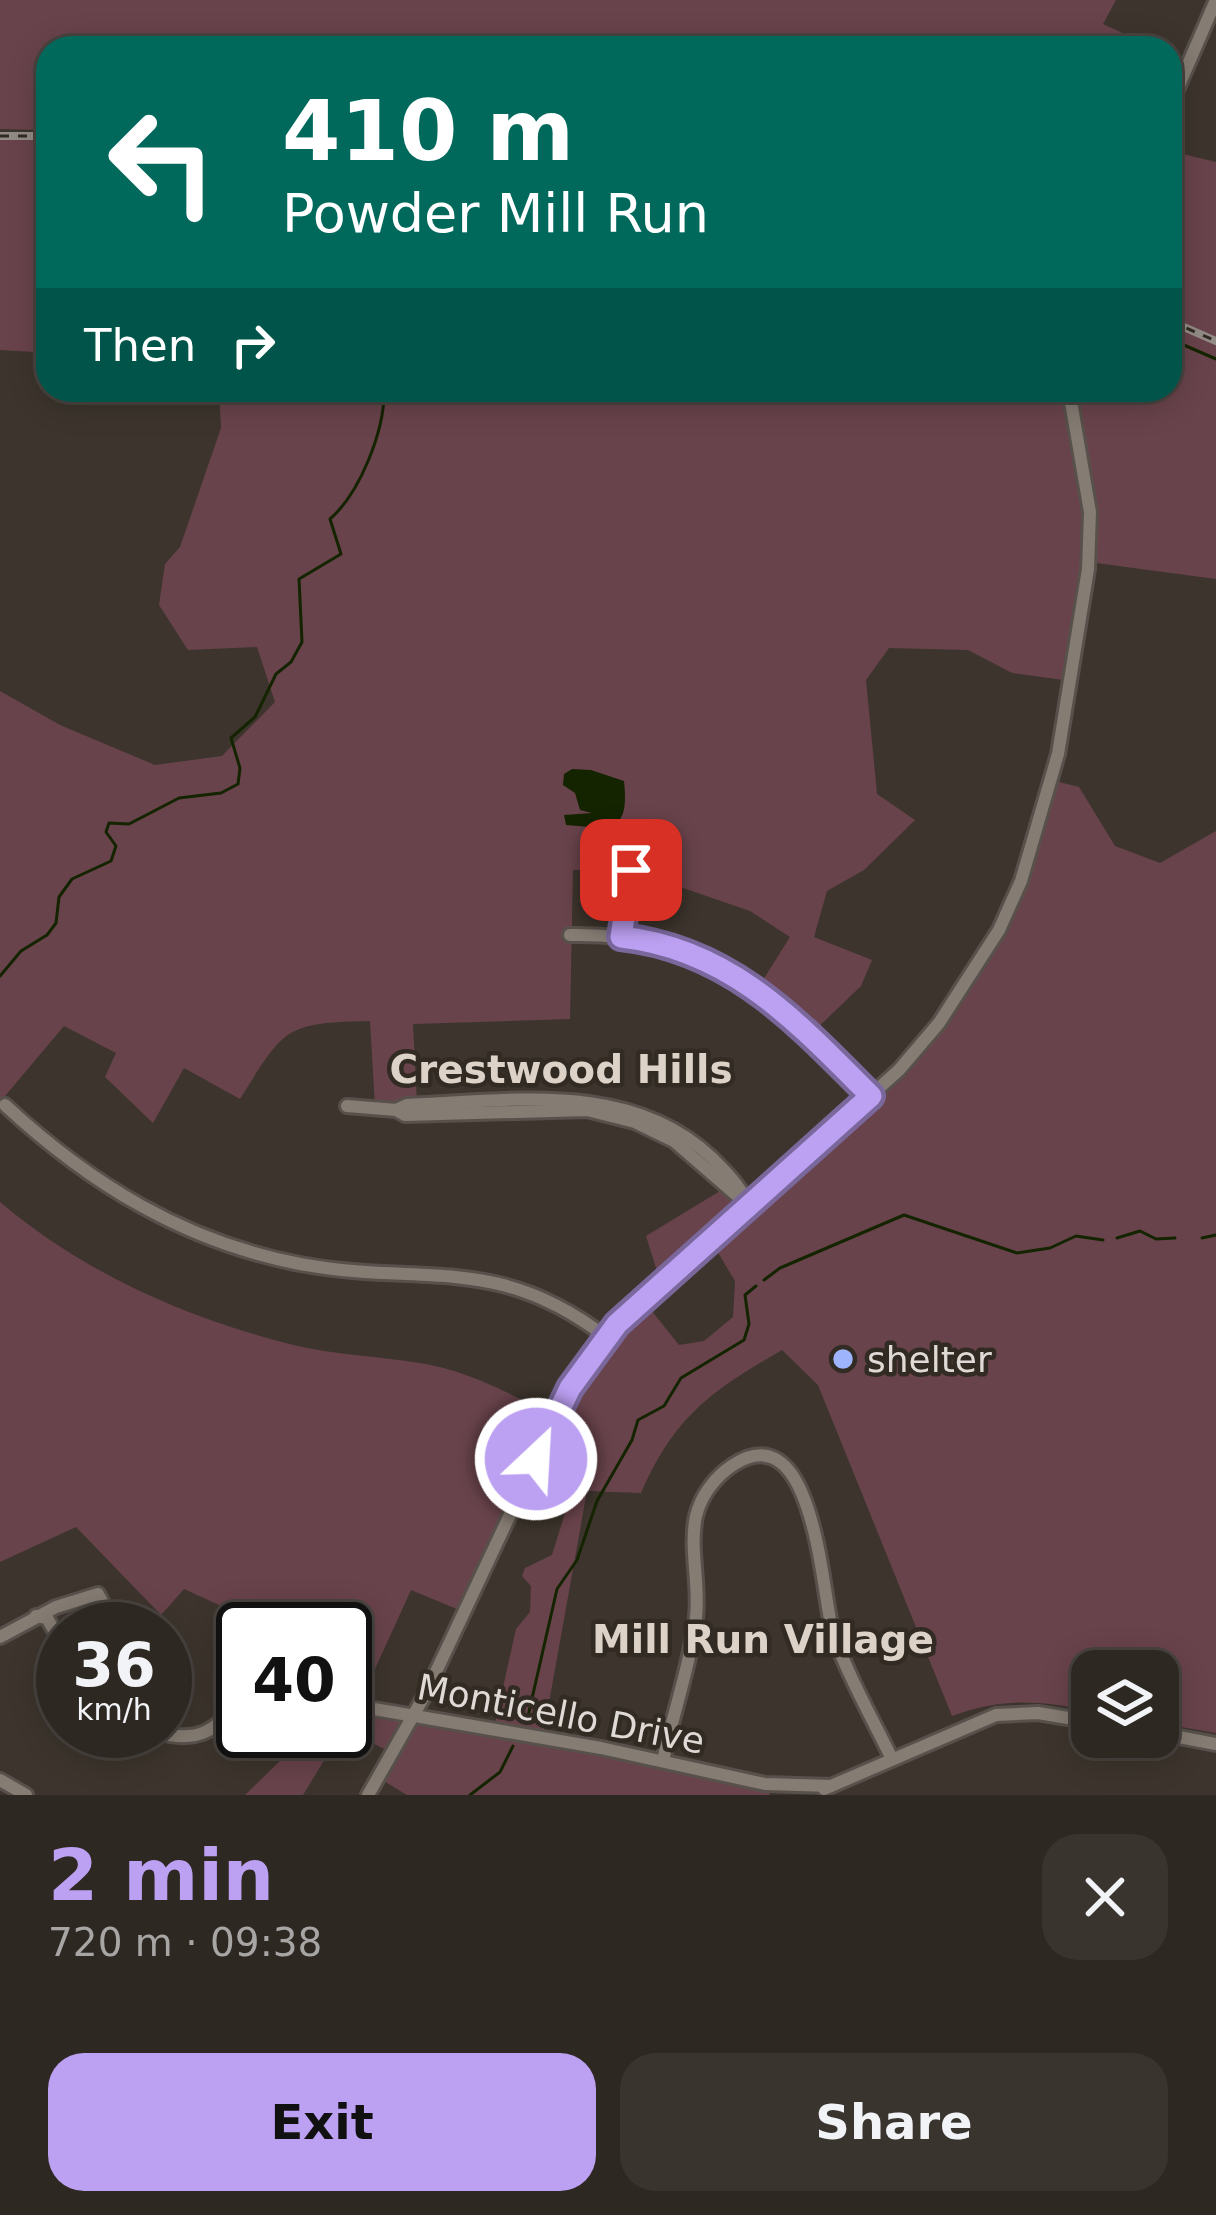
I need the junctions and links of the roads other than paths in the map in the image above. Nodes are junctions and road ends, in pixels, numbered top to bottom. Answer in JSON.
{"nodes":[{"id":1,"x":1216,"y":0,"type":"edge"},
{"id":2,"x":1182,"y":78,"type":"edge"},
{"id":3,"x":1071,"y":402,"type":"edge"},
{"id":4,"x":632,"y":855,"type":"dead end"},
{"id":5,"x":570,"y":935,"type":"dead end"},
{"id":6,"x":621,"y":937,"type":"junction"},
{"id":7,"x":871,"y":1096,"type":"junction"},
{"id":8,"x":5,"y":1106,"type":"dead end"},
{"id":9,"x":347,"y":1106,"type":"dead end"},
{"id":10,"x":749,"y":1206,"type":"junction"},
{"id":11,"x":606,"y":1337,"type":"junction"},
{"id":12,"x":75,"y":1602,"type":"edge"},
{"id":13,"x":102,"y":1602,"type":"edge"},
{"id":14,"x":35,"y":1616,"type":"edge"},
{"id":15,"x":0,"y":1637,"type":"edge"},
{"id":16,"x":372,"y":1709,"type":"edge"},
{"id":17,"x":414,"y":1717,"type":"junction"},
{"id":18,"x":1071,"y":1718,"type":"edge"},
{"id":19,"x":1179,"y":1737,"type":"edge"},
{"id":20,"x":1216,"y":1744,"type":"edge"},
{"id":21,"x":892,"y":1759,"type":"junction"},
{"id":22,"x":663,"y":1762,"type":"junction"},
{"id":23,"x":0,"y":1780,"type":"edge"},
{"id":24,"x":831,"y":1786,"type":"junction"},
{"id":25,"x":768,"y":1790,"type":"edge"},
{"id":26,"x":26,"y":1795,"type":"edge"},
{"id":27,"x":368,"y":1795,"type":"edge"},
{"id":28,"x":812,"y":1795,"type":"edge"}],
"edges":[{"from":1,"to":2,"type":"street"},
{"from":3,"to":7,"type":"street"},
{"from":4,"to":6,"type":"street"},
{"from":5,"to":6,"type":"street"},
{"from":6,"to":7,"type":"street"},
{"from":7,"to":10,"type":"street"},
{"from":8,"to":11,"type":"street"},
{"from":9,"to":10,"type":"street"},
{"from":10,"to":11,"type":"street"},
{"from":11,"to":17,"type":"street"},
{"from":12,"to":13,"type":"street"},
{"from":14,"to":15,"type":"street"},
{"from":16,"to":17,"type":"street","name":"Monticello Drive"},
{"from":17,"to":22,"type":"street","name":"Monticello Drive"},
{"from":17,"to":27,"type":"street"},
{"from":18,"to":21,"type":"street"},
{"from":19,"to":20,"type":"street"},
{"from":21,"to":22,"type":"street"},
{"from":21,"to":24,"type":"street"},
{"from":22,"to":25,"type":"street","name":"Monticello Drive"},
{"from":23,"to":26,"type":"street"},
{"from":24,"to":25,"type":"street","name":"Monticello Drive"},
{"from":24,"to":28,"type":"street"}]}
